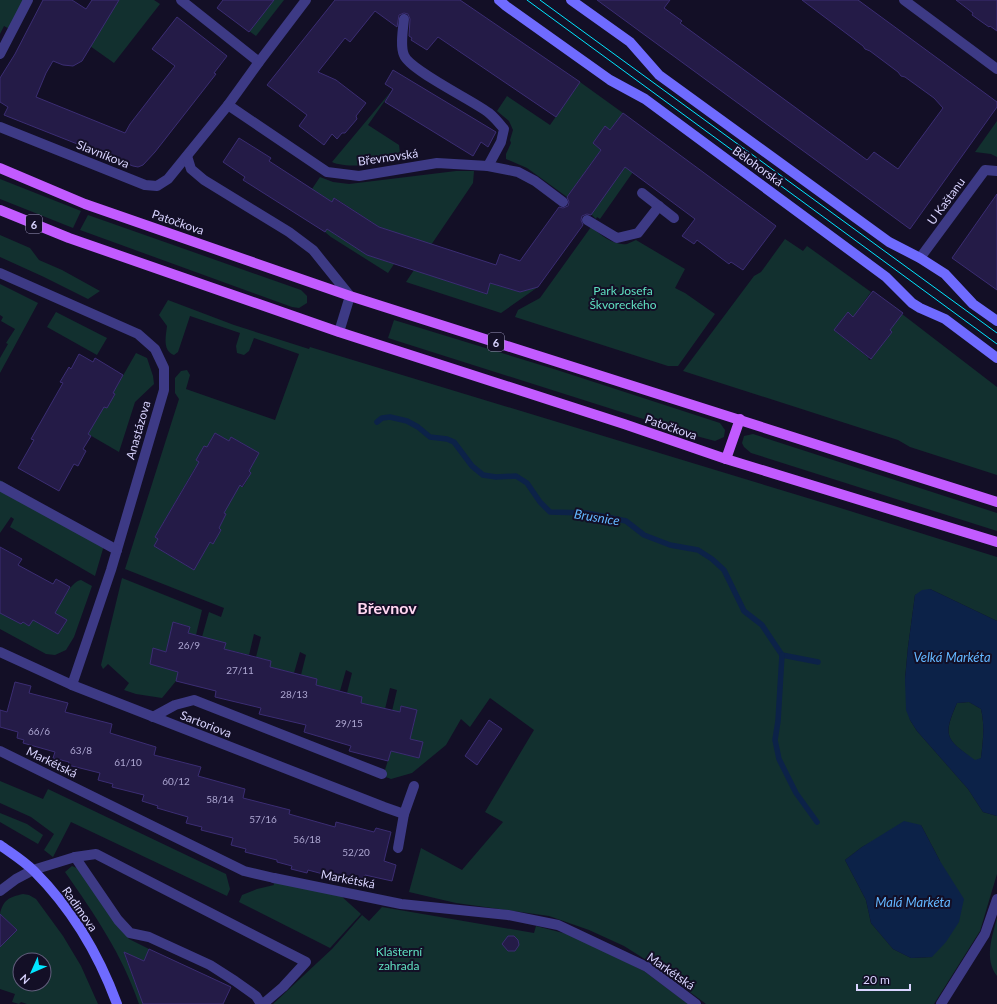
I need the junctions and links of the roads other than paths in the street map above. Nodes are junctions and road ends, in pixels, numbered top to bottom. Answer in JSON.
{"nodes":[{"id":1,"x":28,"y":0,"type":"edge"},
{"id":2,"x":181,"y":0,"type":"edge"},
{"id":3,"x":306,"y":0,"type":"edge"},
{"id":4,"x":499,"y":0,"type":"edge"},
{"id":5,"x":571,"y":0,"type":"edge"},
{"id":6,"x":904,"y":0,"type":"edge"},
{"id":7,"x":404,"y":19,"type":"dead end"},
{"id":8,"x":0,"y":54,"type":"edge"},
{"id":9,"x":258,"y":62,"type":"junction"},
{"id":10,"x":997,"y":69,"type":"edge"},
{"id":11,"x":228,"y":105,"type":"junction"},
{"id":12,"x":0,"y":127,"type":"edge"},
{"id":13,"x":187,"y":156,"type":"junction"},
{"id":14,"x":488,"y":166,"type":"junction"},
{"id":15,"x":0,"y":168,"type":"edge"},
{"id":16,"x":997,"y":171,"type":"edge"},
{"id":17,"x":642,"y":193,"type":"dead end"},
{"id":18,"x":563,"y":202,"type":"dead end"},
{"id":19,"x":659,"y":206,"type":"junction"},
{"id":20,"x":0,"y":210,"type":"edge"},
{"id":21,"x":674,"y":218,"type":"dead end"},
{"id":22,"x":587,"y":220,"type":"dead end"},
{"id":23,"x":920,"y":258,"type":"junction"},
{"id":24,"x":0,"y":273,"type":"edge"},
{"id":25,"x":350,"y":296,"type":"junction"},
{"id":26,"x":997,"y":321,"type":"edge"},
{"id":27,"x":339,"y":332,"type":"junction"},
{"id":28,"x":997,"y":358,"type":"edge"},
{"id":29,"x":740,"y":419,"type":"junction"},
{"id":30,"x":726,"y":459,"type":"junction"},
{"id":31,"x":0,"y":486,"type":"edge"},
{"id":32,"x":997,"y":502,"type":"edge"},
{"id":33,"x":997,"y":542,"type":"edge"},
{"id":34,"x":117,"y":550,"type":"junction"},
{"id":35,"x":0,"y":652,"type":"edge"},
{"id":36,"x":72,"y":685,"type":"junction"},
{"id":37,"x":153,"y":717,"type":"junction"},
{"id":38,"x":0,"y":751,"type":"edge"},
{"id":39,"x":382,"y":774,"type":"dead end"},
{"id":40,"x":414,"y":786,"type":"dead end"},
{"id":41,"x":404,"y":814,"type":"junction"},
{"id":42,"x":0,"y":845,"type":"edge"},
{"id":43,"x":398,"y":848,"type":"dead end"},
{"id":44,"x":75,"y":856,"type":"junction"},
{"id":45,"x":33,"y":870,"type":"junction"},
{"id":46,"x":0,"y":891,"type":"edge"},
{"id":47,"x":997,"y":899,"type":"edge"},
{"id":48,"x":117,"y":1004,"type":"edge"},
{"id":49,"x":262,"y":1004,"type":"edge"},
{"id":50,"x":696,"y":1004,"type":"edge"},
{"id":51,"x":941,"y":1004,"type":"edge"}],
"edges":[{"from":1,"to":8,"type":"street"},
{"from":2,"to":9,"type":"street"},
{"from":3,"to":9,"type":"street"},
{"from":4,"to":28,"type":"street","name":"Bělohorská"},
{"from":5,"to":23,"type":"street","name":"Bělohorská"},
{"from":6,"to":10,"type":"street"},
{"from":7,"to":14,"type":"street"},
{"from":9,"to":11,"type":"street"},
{"from":11,"to":13,"type":"street"},
{"from":11,"to":14,"type":"street","name":"Břevnovská"},
{"from":12,"to":13,"type":"street","name":"Slavníkova"},
{"from":13,"to":25,"type":"street"},
{"from":14,"to":18,"type":"street","name":"Břevnovská"},
{"from":15,"to":25,"type":"main road","name":"Patočkova","number":"6"},
{"from":16,"to":23,"type":"street","name":"U Kaštanu"},
{"from":17,"to":19,"type":"street"},
{"from":19,"to":21,"type":"street"},
{"from":19,"to":22,"type":"street"},
{"from":20,"to":27,"type":"main road","name":"Patočkova","number":"6"},
{"from":23,"to":26,"type":"street","name":"Bělohorská"},
{"from":24,"to":34,"type":"street","name":"Anastázova"},
{"from":25,"to":27,"type":"street"},
{"from":25,"to":29,"type":"main road","name":"Patočkova","number":"6"},
{"from":27,"to":30,"type":"main road","name":"Patočkova","number":"6"},
{"from":29,"to":30,"type":"main road"},
{"from":29,"to":32,"type":"main road","name":"Patočkova","number":"6"},
{"from":30,"to":33,"type":"main road","name":"Patočkova","number":"6"},
{"from":31,"to":34,"type":"street"},
{"from":34,"to":36,"type":"street","name":"Anastázova"},
{"from":35,"to":36,"type":"street","name":"Sartoriova"},
{"from":36,"to":37,"type":"street","name":"Sartoriova"},
{"from":37,"to":39,"type":"street"},
{"from":37,"to":41,"type":"street","name":"Sartoriova"},
{"from":38,"to":50,"type":"street","name":"Markétská"},
{"from":40,"to":41,"type":"street"},
{"from":41,"to":43,"type":"street"},
{"from":42,"to":45,"type":"street","name":"Radimova"},
{"from":44,"to":45,"type":"street"},
{"from":44,"to":49,"type":"street"},
{"from":44,"to":49,"type":"street"},
{"from":45,"to":46,"type":"street"},
{"from":45,"to":48,"type":"street","name":"Radimova"},
{"from":47,"to":51,"type":"street"}]}
